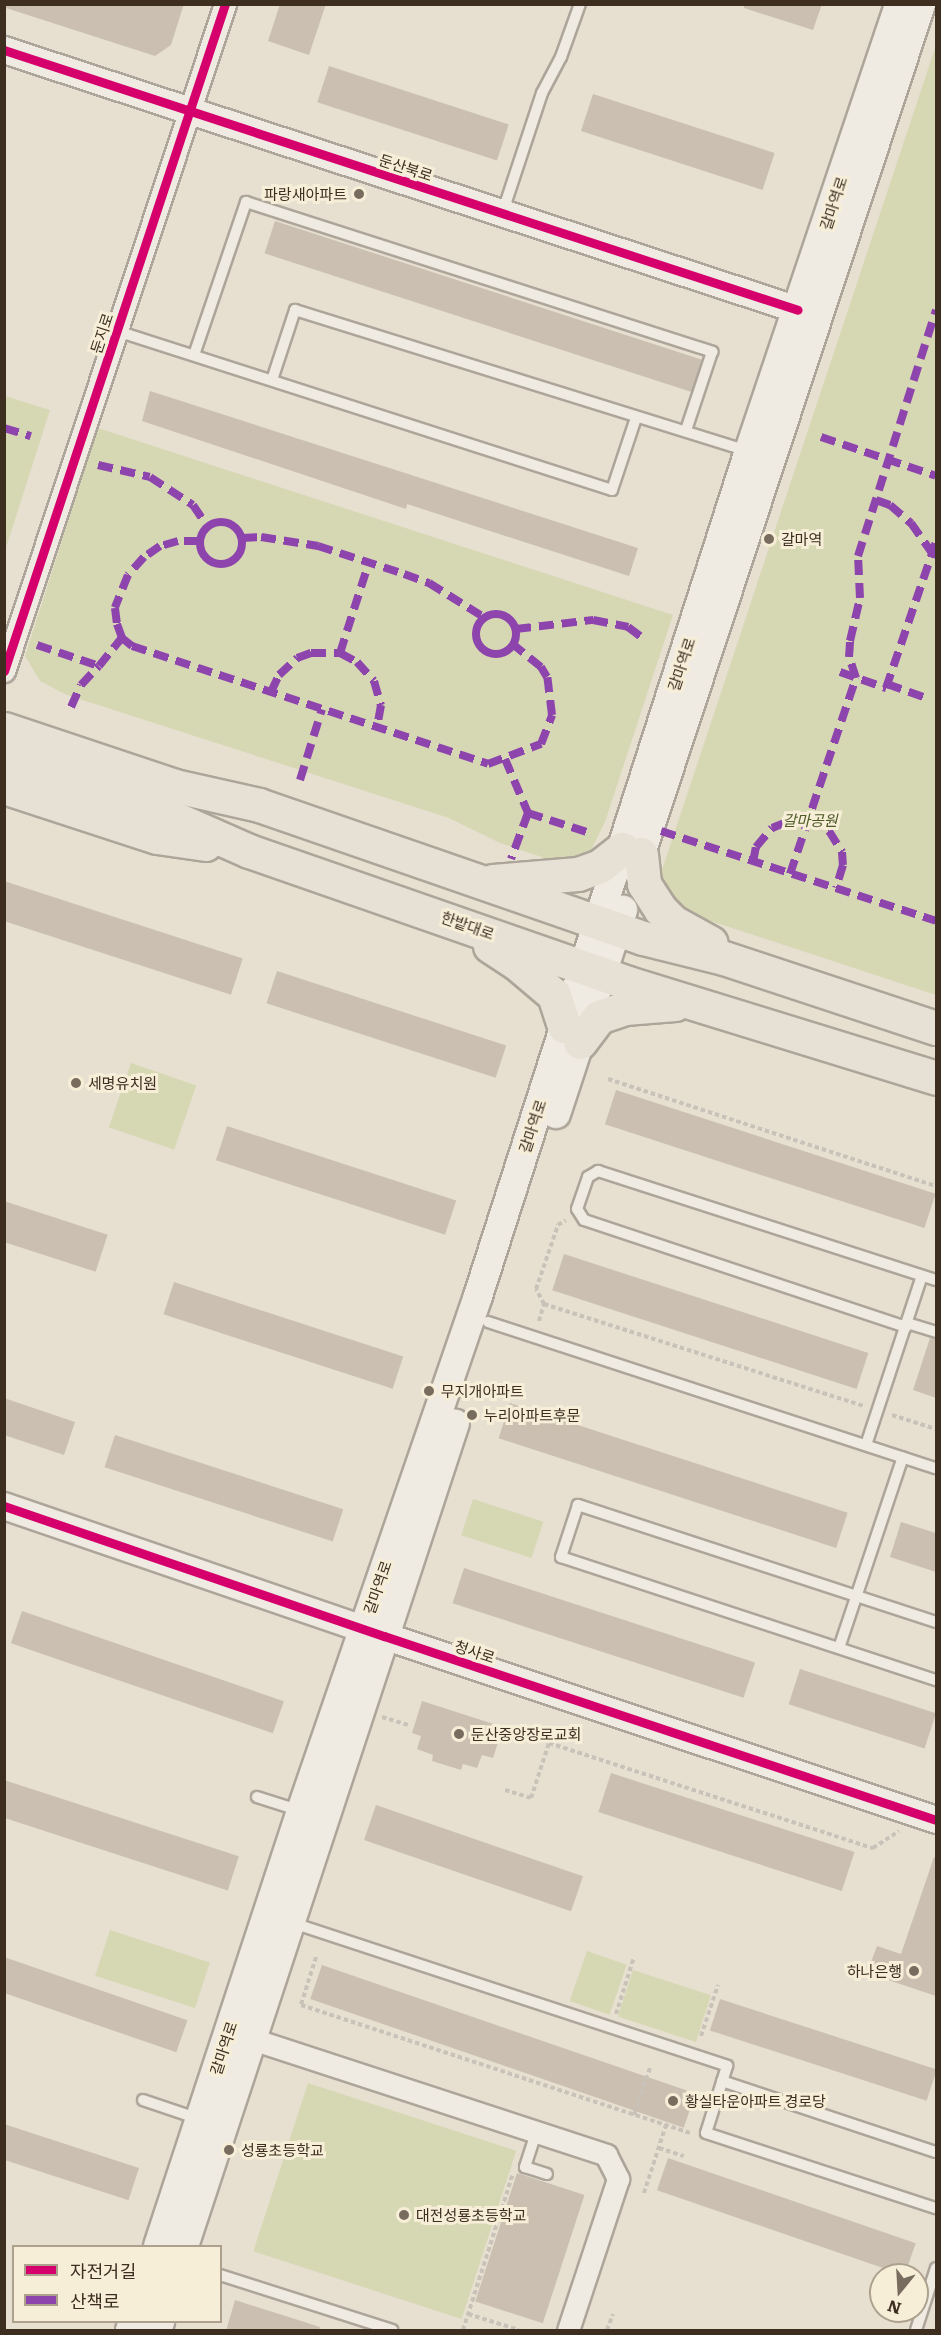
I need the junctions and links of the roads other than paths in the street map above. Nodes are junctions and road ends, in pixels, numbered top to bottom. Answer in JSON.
{"nodes":[{"id":1,"x":225,"y":4,"type":"edge"},
{"id":2,"x":580,"y":4,"type":"edge"},
{"id":3,"x":899,"y":4,"type":"edge"},
{"id":4,"x":921,"y":4,"type":"edge"},
{"id":5,"x":4,"y":50,"type":"edge"},
{"id":6,"x":190,"y":111,"type":"junction"},
{"id":7,"x":502,"y":214,"type":"junction"},
{"id":8,"x":808,"y":313,"type":"junction"},
{"id":9,"x":117,"y":331,"type":"junction"},
{"id":10,"x":194,"y":355,"type":"junction"},
{"id":11,"x":272,"y":380,"type":"junction"},
{"id":12,"x":636,"y":418,"type":"junction"},
{"id":13,"x":686,"y":430,"type":"junction"},
{"id":14,"x":749,"y":451,"type":"junction"},
{"id":15,"x":4,"y":671,"type":"edge"},
{"id":16,"x":4,"y":705,"type":"edge"},
{"id":17,"x":4,"y":729,"type":"edge"},
{"id":18,"x":4,"y":760,"type":"edge"},
{"id":19,"x":4,"y":788,"type":"edge"},
{"id":20,"x":259,"y":805,"type":"junction"},
{"id":21,"x":249,"y":851,"type":"junction"},
{"id":22,"x":632,"y":851,"type":"junction"},
{"id":23,"x":477,"y":882,"type":"junction"},
{"id":24,"x":469,"y":925,"type":"junction"},
{"id":25,"x":607,"y":926,"type":"junction"},
{"id":26,"x":724,"y":958,"type":"junction"},
{"id":27,"x":592,"y":970,"type":"junction"},
{"id":28,"x":711,"y":1006,"type":"junction"},
{"id":29,"x":936,"y":1028,"type":"edge"},
{"id":30,"x":572,"y":1034,"type":"junction"},
{"id":31,"x":936,"y":1078,"type":"edge"},
{"id":32,"x":922,"y":1275,"type":"junction"},
{"id":33,"x":936,"y":1280,"type":"edge"},
{"id":34,"x":488,"y":1322,"type":"junction"},
{"id":35,"x":906,"y":1325,"type":"junction"},
{"id":36,"x":936,"y":1332,"type":"edge"},
{"id":37,"x":866,"y":1445,"type":"junction"},
{"id":38,"x":903,"y":1457,"type":"junction"},
{"id":39,"x":936,"y":1468,"type":"edge"},
{"id":40,"x":4,"y":1506,"type":"edge"},
{"id":41,"x":857,"y":1596,"type":"junction"},
{"id":42,"x":936,"y":1622,"type":"edge"},
{"id":43,"x":373,"y":1633,"type":"junction"},
{"id":44,"x":839,"y":1648,"type":"junction"},
{"id":45,"x":936,"y":1680,"type":"edge"},
{"id":46,"x":257,"y":1797,"type":"dead end"},
{"id":47,"x":302,"y":1812,"type":"junction"},
{"id":48,"x":936,"y":1820,"type":"edge"},
{"id":49,"x":290,"y":1922,"type":"junction"},
{"id":50,"x":252,"y":2039,"type":"junction"},
{"id":51,"x":722,"y":2081,"type":"junction"},
{"id":52,"x":143,"y":2100,"type":"dead end"},
{"id":53,"x":200,"y":2119,"type":"junction"},
{"id":54,"x":536,"y":2133,"type":"junction"},
{"id":55,"x":936,"y":2152,"type":"edge"},
{"id":56,"x":547,"y":2174,"type":"dead end"},
{"id":57,"x":936,"y":2208,"type":"edge"},
{"id":58,"x":159,"y":2245,"type":"edge"},
{"id":59,"x":185,"y":2245,"type":"edge"},
{"id":60,"x":936,"y":2268,"type":"edge"},
{"id":61,"x":222,"y":2276,"type":"edge"},
{"id":62,"x":392,"y":2331,"type":"edge"},
{"id":63,"x":568,"y":2331,"type":"edge"},
{"id":64,"x":916,"y":2331,"type":"edge"}],
"edges":[{"from":1,"to":6,"type":"street","name":"둔지로"},
{"from":2,"to":7,"type":"lane"},
{"from":3,"to":8,"type":"main road","name":"갈마역로"},
{"from":4,"to":8,"type":"main road","name":"갈마역로"},
{"from":5,"to":6,"type":"street","name":"둔산북로"},
{"from":6,"to":7,"type":"street","name":"둔산북로"},
{"from":6,"to":9,"type":"street","name":"둔지로"},
{"from":7,"to":8,"type":"street","name":"둔산북로"},
{"from":8,"to":14,"type":"main road","name":"갈마역로"},
{"from":8,"to":22,"type":"main road","name":"갈마역로"},
{"from":9,"to":10,"type":"lane"},
{"from":9,"to":15,"type":"street","name":"둔지로"},
{"from":10,"to":11,"type":"lane"},
{"from":10,"to":13,"type":"lane"},
{"from":11,"to":12,"type":"lane"},
{"from":11,"to":12,"type":"lane"},
{"from":12,"to":13,"type":"lane"},
{"from":13,"to":14,"type":"lane"},
{"from":14,"to":22,"type":"main road","name":"갈마역로"},
{"from":16,"to":20,"type":"main road"},
{"from":17,"to":20,"type":"main road"},
{"from":18,"to":21,"type":"main road","name":"한밭대로"},
{"from":19,"to":21,"type":"main road"},
{"from":20,"to":23,"type":"main road"},
{"from":21,"to":24,"type":"main road","name":"한밭대로"},
{"from":22,"to":23,"type":"main road"},
{"from":22,"to":25,"type":"main road","name":"갈마역로"},
{"from":22,"to":26,"type":"main road"},
{"from":23,"to":25,"type":"main road"},
{"from":24,"to":27,"type":"main road","name":"한밭대로"},
{"from":24,"to":30,"type":"main road"},
{"from":25,"to":26,"type":"main road"},
{"from":25,"to":27,"type":"main road","name":"갈마역로"},
{"from":26,"to":29,"type":"main road"},
{"from":27,"to":28,"type":"main road","name":"한밭대로"},
{"from":27,"to":30,"type":"main road","name":"갈마역로"},
{"from":28,"to":30,"type":"main road"},
{"from":28,"to":31,"type":"main road","name":"한밭대로"},
{"from":30,"to":34,"type":"main road","name":"갈마역로"},
{"from":30,"to":43,"type":"main road","name":"갈마역로"},
{"from":32,"to":33,"type":"lane"},
{"from":32,"to":35,"type":"lane"},
{"from":32,"to":35,"type":"lane"},
{"from":34,"to":37,"type":"lane"},
{"from":34,"to":43,"type":"main road","name":"갈마역로"},
{"from":35,"to":36,"type":"lane"},
{"from":35,"to":37,"type":"lane"},
{"from":37,"to":38,"type":"lane"},
{"from":38,"to":39,"type":"lane"},
{"from":38,"to":41,"type":"lane"},
{"from":40,"to":43,"type":"street","name":"청사로"},
{"from":41,"to":42,"type":"lane"},
{"from":41,"to":44,"type":"lane"},
{"from":41,"to":44,"type":"lane"},
{"from":43,"to":47,"type":"main road","name":"갈마역로"},
{"from":43,"to":48,"type":"street","name":"청사로"},
{"from":43,"to":49,"type":"main road","name":"갈마역로"},
{"from":44,"to":45,"type":"lane"},
{"from":46,"to":47,"type":"lane"},
{"from":47,"to":53,"type":"main road","name":"갈마역로"},
{"from":49,"to":50,"type":"main road","name":"갈마역로"},
{"from":49,"to":51,"type":"lane"},
{"from":50,"to":54,"type":"street"},
{"from":50,"to":59,"type":"main road","name":"갈마역로"},
{"from":51,"to":55,"type":"lane"},
{"from":51,"to":57,"type":"lane"},
{"from":52,"to":53,"type":"lane"},
{"from":53,"to":58,"type":"main road","name":"갈마역로"},
{"from":54,"to":56,"type":"lane"},
{"from":54,"to":63,"type":"street"},
{"from":60,"to":64,"type":"lane"},
{"from":61,"to":62,"type":"lane"}]}
